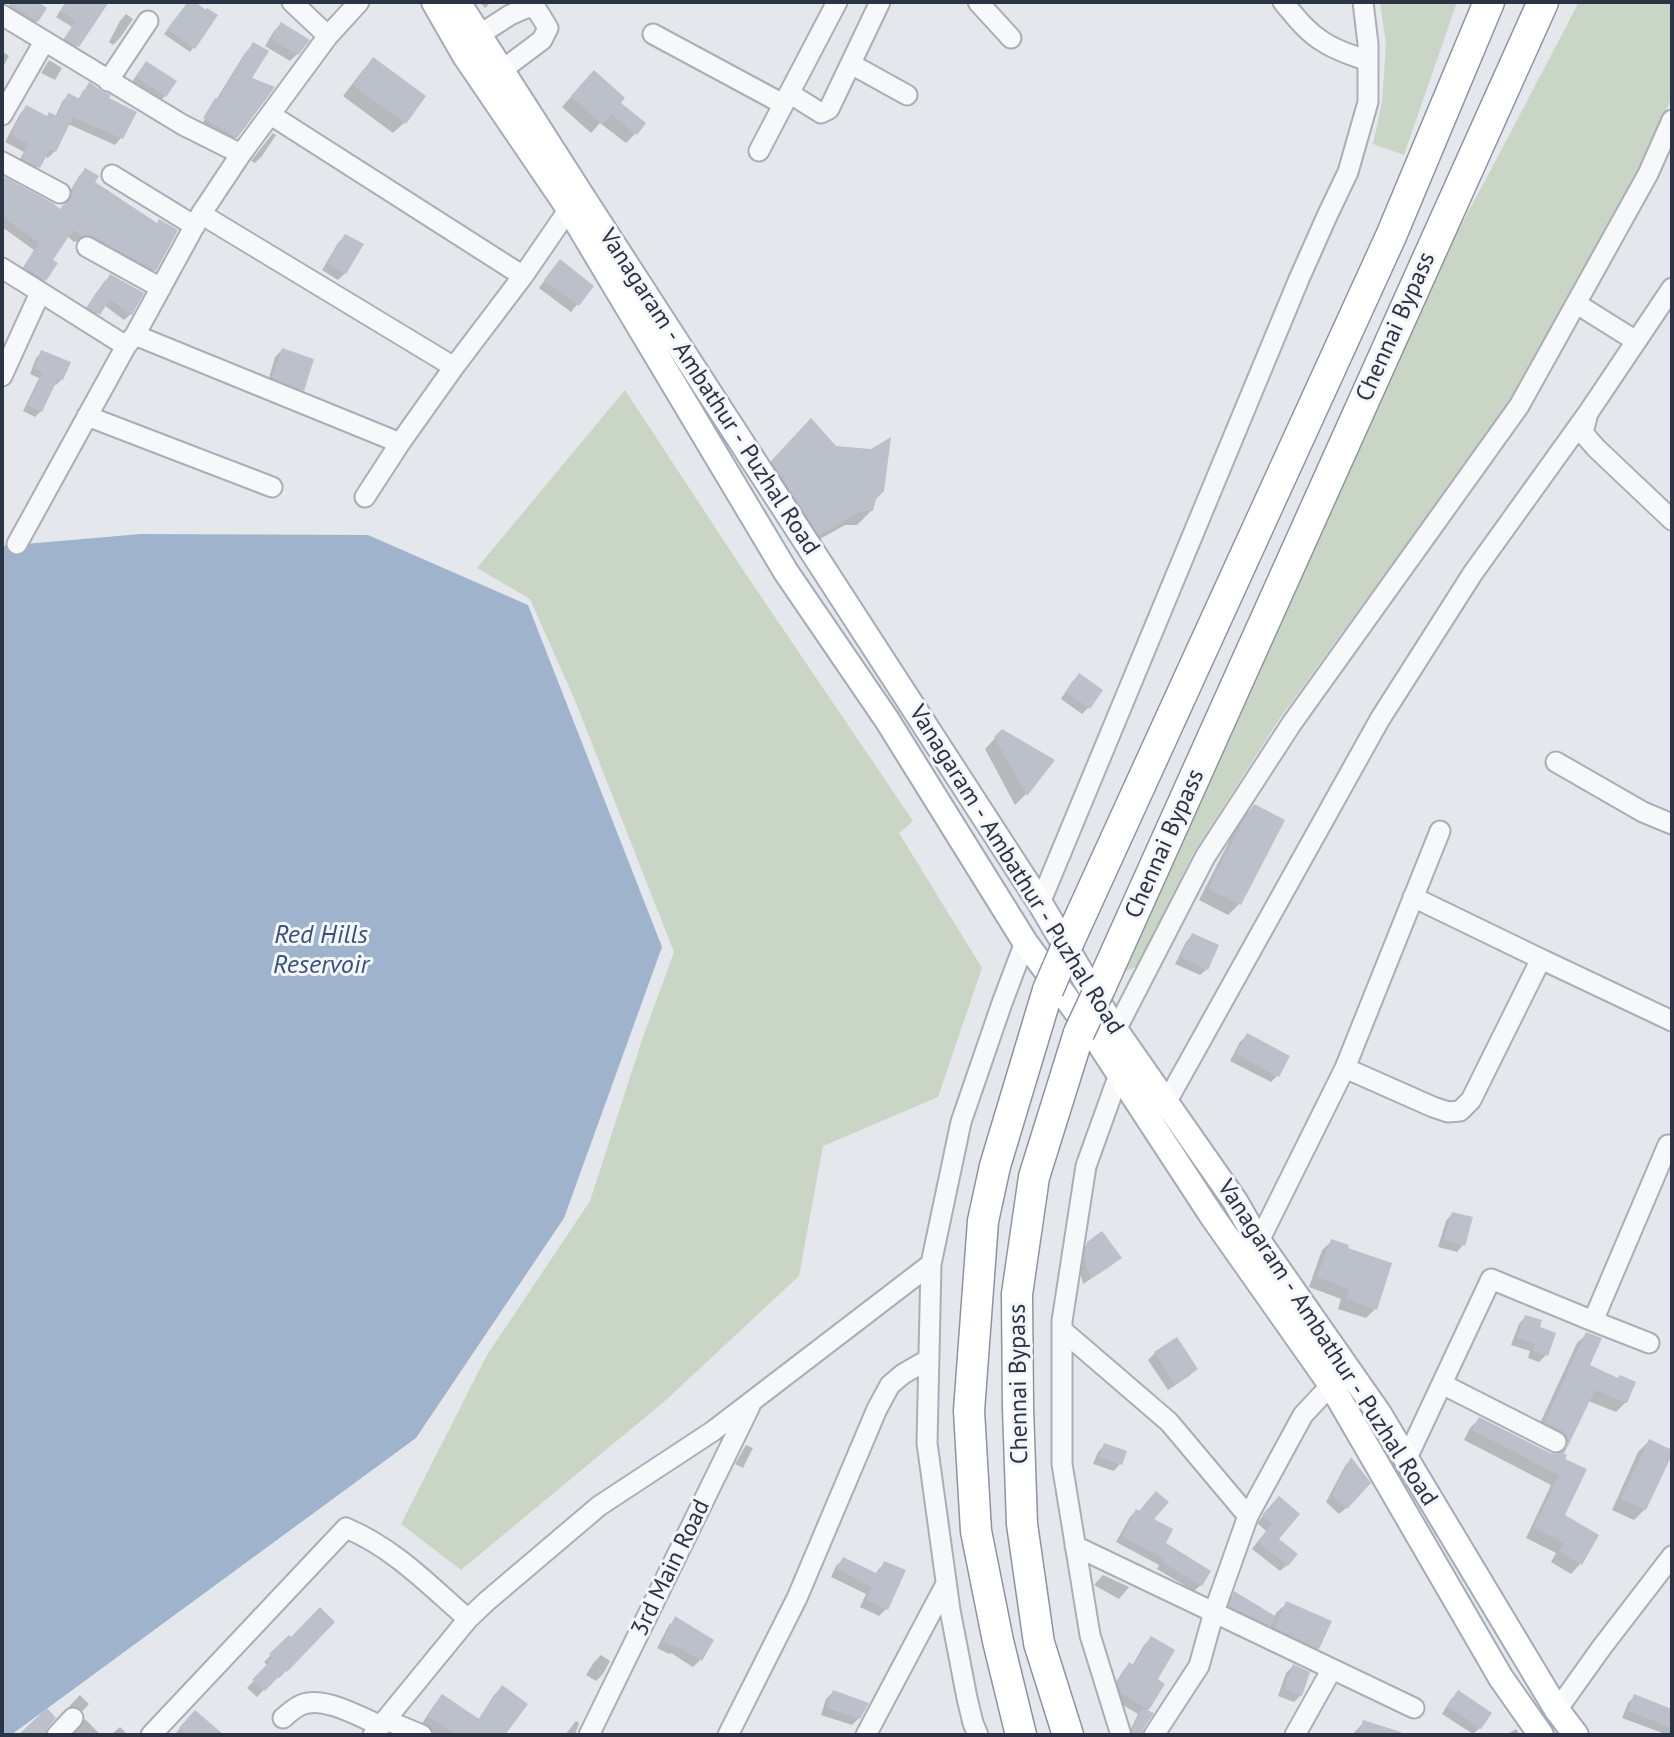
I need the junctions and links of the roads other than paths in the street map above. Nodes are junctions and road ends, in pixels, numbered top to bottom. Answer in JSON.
{"nodes":[{"id":1,"x":292,"y":2,"type":"edge"},
{"id":2,"x":359,"y":2,"type":"edge"},
{"id":3,"x":434,"y":2,"type":"edge"},
{"id":4,"x":458,"y":2,"type":"edge"},
{"id":5,"x":880,"y":2,"type":"edge"},
{"id":6,"x":978,"y":2,"type":"edge"},
{"id":7,"x":1283,"y":2,"type":"edge"},
{"id":8,"x":1363,"y":2,"type":"edge"},
{"id":9,"x":1489,"y":2,"type":"edge"},
{"id":10,"x":1543,"y":2,"type":"edge"},
{"id":11,"x":833,"y":3,"type":"edge"},
{"id":12,"x":2,"y":15,"type":"edge"},
{"id":13,"x":148,"y":21,"type":"dead end"},
{"id":14,"x":653,"y":34,"type":"dead end"},
{"id":15,"x":479,"y":35,"type":"junction"},
{"id":16,"x":328,"y":36,"type":"junction"},
{"id":17,"x":1011,"y":38,"type":"dead end"},
{"id":18,"x":44,"y":42,"type":"junction"},
{"id":19,"x":1368,"y":61,"type":"junction"},
{"id":20,"x":851,"y":64,"type":"junction"},
{"id":21,"x":502,"y":70,"type":"junction"},
{"id":22,"x":108,"y":81,"type":"junction"},
{"id":23,"x":907,"y":94,"type":"dead end"},
{"id":24,"x":507,"y":99,"type":"junction"},
{"id":25,"x":786,"y":99,"type":"junction"},
{"id":26,"x":2,"y":115,"type":"edge"},
{"id":27,"x":271,"y":115,"type":"junction"},
{"id":28,"x":1672,"y":120,"type":"edge"},
{"id":29,"x":758,"y":151,"type":"dead end"},
{"id":30,"x":241,"y":154,"type":"junction"},
{"id":31,"x":2,"y":162,"type":"edge"},
{"id":32,"x":112,"y":175,"type":"dead end"},
{"id":33,"x":60,"y":193,"type":"dead end"},
{"id":34,"x":569,"y":209,"type":"junction"},
{"id":35,"x":198,"y":220,"type":"junction"},
{"id":36,"x":87,"y":247,"type":"dead end"},
{"id":37,"x":2,"y":268,"type":"edge"},
{"id":38,"x":523,"y":276,"type":"junction"},
{"id":39,"x":161,"y":288,"type":"junction"},
{"id":40,"x":1672,"y":288,"type":"edge"},
{"id":41,"x":40,"y":293,"type":"junction"},
{"id":42,"x":1577,"y":304,"type":"junction"},
{"id":43,"x":130,"y":340,"type":"junction"},
{"id":44,"x":1636,"y":341,"type":"junction"},
{"id":45,"x":454,"y":367,"type":"junction"},
{"id":46,"x":2,"y":376,"type":"edge"},
{"id":47,"x":1588,"y":413,"type":"junction"},
{"id":48,"x":87,"y":416,"type":"junction"},
{"id":49,"x":400,"y":443,"type":"junction"},
{"id":50,"x":761,"y":472,"type":"junction"},
{"id":51,"x":272,"y":487,"type":"dead end"},
{"id":52,"x":735,"y":488,"type":"junction"},
{"id":53,"x":365,"y":497,"type":"dead end"},
{"id":54,"x":1672,"y":520,"type":"edge"},
{"id":55,"x":17,"y":544,"type":"dead end"},
{"id":56,"x":1556,"y":762,"type":"dead end"},
{"id":57,"x":1672,"y":824,"type":"edge"},
{"id":58,"x":1440,"y":831,"type":"dead end"},
{"id":59,"x":1413,"y":897,"type":"junction"},
{"id":60,"x":1040,"y":903,"type":"junction"},
{"id":61,"x":1025,"y":942,"type":"junction"},
{"id":62,"x":1541,"y":959,"type":"junction"},
{"id":63,"x":1672,"y":1021,"type":"edge"},
{"id":64,"x":1116,"y":1030,"type":"junction"},
{"id":65,"x":1131,"y":1051,"type":"junction"},
{"id":66,"x":1345,"y":1068,"type":"junction"},
{"id":67,"x":1119,"y":1073,"type":"junction"},
{"id":68,"x":1166,"y":1103,"type":"junction"},
{"id":69,"x":1668,"y":1145,"type":"dead end"},
{"id":70,"x":1259,"y":1241,"type":"junction"},
{"id":71,"x":931,"y":1264,"type":"junction"},
{"id":72,"x":1593,"y":1321,"type":"junction"},
{"id":73,"x":1062,"y":1330,"type":"junction"},
{"id":74,"x":1649,"y":1343,"type":"dead end"},
{"id":75,"x":929,"y":1359,"type":"junction"},
{"id":76,"x":1442,"y":1384,"type":"junction"},
{"id":77,"x":1331,"y":1385,"type":"junction"},
{"id":78,"x":752,"y":1401,"type":"junction"},
{"id":79,"x":1556,"y":1442,"type":"dead end"},
{"id":80,"x":1407,"y":1458,"type":"junction"},
{"id":81,"x":1248,"y":1516,"type":"junction"},
{"id":82,"x":1075,"y":1546,"type":"junction"},
{"id":83,"x":1672,"y":1556,"type":"edge"},
{"id":84,"x":946,"y":1584,"type":"junction"},
{"id":85,"x":1214,"y":1612,"type":"junction"},
{"id":86,"x":468,"y":1619,"type":"junction"},
{"id":87,"x":1332,"y":1669,"type":"junction"},
{"id":88,"x":1414,"y":1708,"type":"dead end"},
{"id":89,"x":1557,"y":1710,"type":"junction"},
{"id":90,"x":73,"y":1718,"type":"dead end"},
{"id":91,"x":283,"y":1718,"type":"dead end"},
{"id":92,"x":380,"y":1727,"type":"edge"},
{"id":93,"x":57,"y":1735,"type":"edge"},
{"id":94,"x":151,"y":1735,"type":"edge"},
{"id":95,"x":422,"y":1735,"type":"edge"},
{"id":96,"x":589,"y":1735,"type":"edge"},
{"id":97,"x":728,"y":1735,"type":"edge"},
{"id":98,"x":866,"y":1735,"type":"edge"},
{"id":99,"x":978,"y":1735,"type":"edge"},
{"id":100,"x":1021,"y":1735,"type":"edge"},
{"id":101,"x":1068,"y":1735,"type":"edge"},
{"id":102,"x":1121,"y":1735,"type":"edge"},
{"id":103,"x":1154,"y":1735,"type":"edge"},
{"id":104,"x":1295,"y":1735,"type":"edge"},
{"id":105,"x":1541,"y":1735,"type":"edge"},
{"id":106,"x":1576,"y":1735,"type":"edge"}],
"edges":[{"from":1,"to":16,"type":"street"},
{"from":2,"to":16,"type":"street"},
{"from":3,"to":24,"type":"main road"},
{"from":4,"to":15,"type":"main road","name":"Vanagaram - Ambathur - Puzhal Road"},
{"from":5,"to":20,"type":"street"},
{"from":6,"to":17,"type":"street"},
{"from":7,"to":19,"type":"street"},
{"from":8,"to":19,"type":"street"},
{"from":9,"to":100,"type":"highway","name":"Chennai Bypass","bridge":true},
{"from":10,"to":101,"type":"highway","name":"Chennai Bypass","bridge":true},
{"from":11,"to":25,"type":"street"},
{"from":12,"to":18,"type":"street"},
{"from":13,"to":22,"type":"street"},
{"from":14,"to":25,"type":"street"},
{"from":15,"to":21,"type":"main road","name":"Vanagaram - Ambathur - Puzhal Road"},
{"from":15,"to":21,"type":"street"},
{"from":16,"to":27,"type":"street"},
{"from":18,"to":22,"type":"street"},
{"from":18,"to":26,"type":"street"},
{"from":19,"to":60,"type":"street"},
{"from":20,"to":23,"type":"street"},
{"from":20,"to":25,"type":"street"},
{"from":21,"to":24,"type":"main road","name":"Vanagaram - Ambathur - Puzhal Road"},
{"from":22,"to":30,"type":"street"},
{"from":24,"to":34,"type":"main road"},
{"from":24,"to":50,"type":"main road","name":"Vanagaram - Ambathur - Puzhal Road"},
{"from":25,"to":29,"type":"street"},
{"from":27,"to":30,"type":"street"},
{"from":27,"to":38,"type":"street"},
{"from":28,"to":42,"type":"street"},
{"from":30,"to":35,"type":"street"},
{"from":31,"to":33,"type":"street"},
{"from":32,"to":35,"type":"street"},
{"from":34,"to":38,"type":"street"},
{"from":34,"to":52,"type":"main road"},
{"from":35,"to":39,"type":"street"},
{"from":35,"to":45,"type":"street"},
{"from":36,"to":39,"type":"street"},
{"from":37,"to":41,"type":"street"},
{"from":38,"to":45,"type":"street"},
{"from":39,"to":43,"type":"street"},
{"from":40,"to":44,"type":"street"},
{"from":41,"to":43,"type":"street"},
{"from":41,"to":46,"type":"street"},
{"from":42,"to":44,"type":"street"},
{"from":42,"to":64,"type":"street"},
{"from":43,"to":48,"type":"street"},
{"from":43,"to":49,"type":"street"},
{"from":44,"to":47,"type":"street"},
{"from":45,"to":49,"type":"street"},
{"from":47,"to":54,"type":"street"},
{"from":47,"to":68,"type":"street"},
{"from":48,"to":51,"type":"street"},
{"from":48,"to":55,"type":"street"},
{"from":49,"to":53,"type":"street"},
{"from":50,"to":52,"type":"main road"},
{"from":50,"to":60,"type":"main road","name":"Vanagaram - Ambathur - Puzhal Road"},
{"from":52,"to":61,"type":"main road"},
{"from":56,"to":57,"type":"street"},
{"from":58,"to":59,"type":"street"},
{"from":59,"to":62,"type":"street"},
{"from":59,"to":66,"type":"street"},
{"from":60,"to":64,"type":"main road","name":"Vanagaram - Ambathur - Puzhal Road"},
{"from":61,"to":67,"type":"main road"},
{"from":61,"to":71,"type":"street"},
{"from":62,"to":63,"type":"street"},
{"from":62,"to":66,"type":"street"},
{"from":64,"to":65,"type":"main road","name":"Vanagaram - Ambathur - Puzhal Road"},
{"from":65,"to":67,"type":"street"},
{"from":65,"to":68,"type":"main road","name":"Vanagaram - Ambathur - Puzhal Road"},
{"from":66,"to":70,"type":"street"},
{"from":67,"to":73,"type":"street"},
{"from":67,"to":77,"type":"main road"},
{"from":68,"to":70,"type":"main road","name":"Vanagaram - Ambathur - Puzhal Road"},
{"from":69,"to":72,"type":"street"},
{"from":70,"to":80,"type":"main road","name":"Vanagaram - Ambathur - Puzhal Road"},
{"from":71,"to":75,"type":"street"},
{"from":71,"to":78,"type":"street"},
{"from":72,"to":74,"type":"street"},
{"from":72,"to":76,"type":"street"},
{"from":73,"to":81,"type":"street"},
{"from":73,"to":82,"type":"street"},
{"from":75,"to":84,"type":"street"},
{"from":75,"to":97,"type":"street"},
{"from":76,"to":79,"type":"street"},
{"from":76,"to":80,"type":"street"},
{"from":77,"to":81,"type":"street"},
{"from":77,"to":105,"type":"main road"},
{"from":78,"to":86,"type":"street"},
{"from":78,"to":96,"type":"street","name":"3rd Main Road"},
{"from":80,"to":89,"type":"main road","name":"Vanagaram - Ambathur - Puzhal Road"},
{"from":81,"to":85,"type":"street"},
{"from":82,"to":85,"type":"street"},
{"from":82,"to":102,"type":"street"},
{"from":83,"to":89,"type":"street"},
{"from":84,"to":98,"type":"street"},
{"from":84,"to":99,"type":"street"},
{"from":85,"to":87,"type":"street"},
{"from":85,"to":103,"type":"street"},
{"from":86,"to":92,"type":"street"},
{"from":86,"to":94,"type":"street"},
{"from":87,"to":88,"type":"street"},
{"from":87,"to":104,"type":"street"},
{"from":89,"to":106,"type":"main road","name":"Vanagaram - Ambathur - Puzhal Road"},
{"from":90,"to":93,"type":"street"},
{"from":91,"to":92,"type":"street"},
{"from":92,"to":95,"type":"street"}]}
